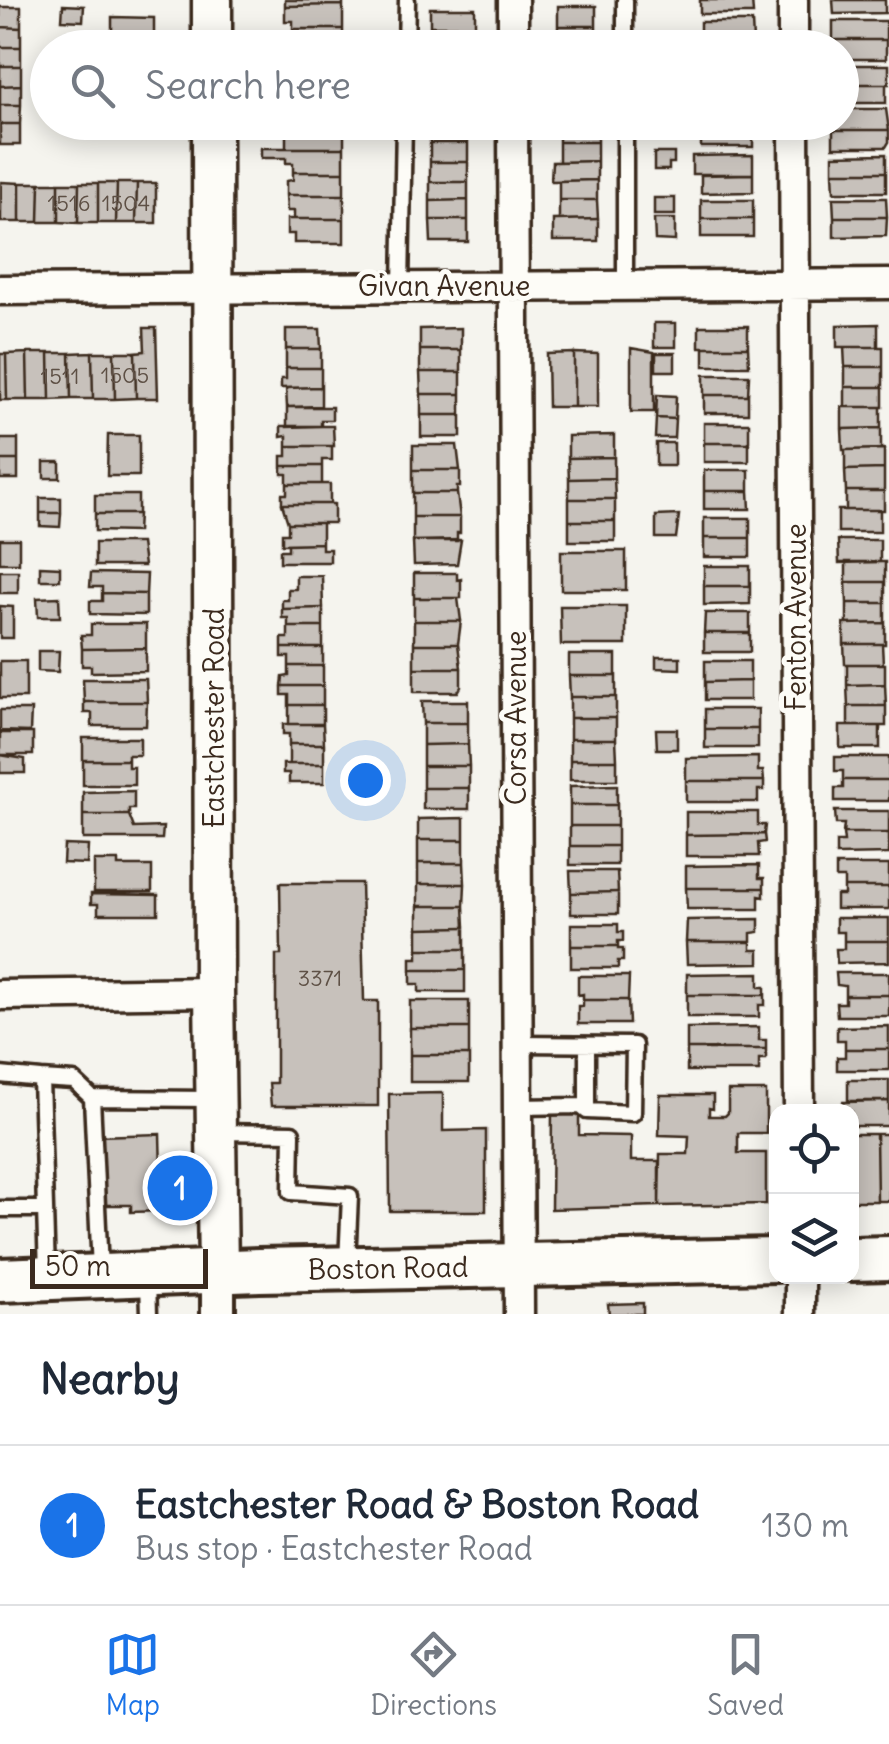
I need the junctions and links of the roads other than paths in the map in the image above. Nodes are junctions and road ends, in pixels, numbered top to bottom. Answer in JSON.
{"nodes":[{"id":1,"x":212,"y":0,"type":"edge"},
{"id":2,"x":406,"y":0,"type":"edge"},
{"id":3,"x":513,"y":0,"type":"edge"},
{"id":4,"x":625,"y":0,"type":"edge"},
{"id":5,"x":793,"y":0,"type":"edge"},
{"id":6,"x":212,"y":30,"type":"edge"},
{"id":7,"x":406,"y":30,"type":"edge"},
{"id":8,"x":513,"y":30,"type":"edge"},
{"id":9,"x":625,"y":30,"type":"edge"},
{"id":10,"x":793,"y":30,"type":"edge"},
{"id":11,"x":212,"y":140,"type":"edge"},
{"id":12,"x":404,"y":140,"type":"edge"},
{"id":13,"x":514,"y":140,"type":"edge"},
{"id":14,"x":625,"y":140,"type":"edge"},
{"id":15,"x":794,"y":140,"type":"edge"},
{"id":16,"x":889,"y":284,"type":"edge"},
{"id":17,"x":794,"y":285,"type":"junction"},
{"id":18,"x":514,"y":286,"type":"junction"},
{"id":19,"x":625,"y":286,"type":"junction"},
{"id":20,"x":402,"y":287,"type":"junction"},
{"id":21,"x":213,"y":288,"type":"junction"},
{"id":22,"x":0,"y":290,"type":"edge"},
{"id":23,"x":214,"y":992,"type":"junction"},
{"id":24,"x":0,"y":994,"type":"edge"},
{"id":25,"x":518,"y":1044,"type":"junction"},
{"id":26,"x":586,"y":1045,"type":"junction"},
{"id":27,"x":0,"y":1075,"type":"edge"},
{"id":28,"x":42,"y":1079,"type":"junction"},
{"id":29,"x":92,"y":1098,"type":"junction"},
{"id":30,"x":799,"y":1104,"type":"edge"},
{"id":31,"x":518,"y":1107,"type":"junction"},
{"id":32,"x":587,"y":1110,"type":"junction"},
{"id":33,"x":216,"y":1116,"type":"junction"},
{"id":34,"x":46,"y":1208,"type":"junction"},
{"id":35,"x":0,"y":1209,"type":"edge"},
{"id":36,"x":859,"y":1258,"type":"edge"},
{"id":37,"x":889,"y":1258,"type":"edge"},
{"id":38,"x":769,"y":1260,"type":"edge"},
{"id":39,"x":519,"y":1265,"type":"junction"},
{"id":40,"x":347,"y":1268,"type":"junction"},
{"id":41,"x":218,"y":1271,"type":"junction"},
{"id":42,"x":101,"y":1276,"type":"junction"},
{"id":43,"x":48,"y":1278,"type":"junction"},
{"id":44,"x":0,"y":1280,"type":"edge"},
{"id":45,"x":800,"y":1284,"type":"edge"},
{"id":46,"x":148,"y":1294,"type":"edge"},
{"id":47,"x":218,"y":1314,"type":"edge"},
{"id":48,"x":519,"y":1314,"type":"edge"},
{"id":49,"x":800,"y":1314,"type":"edge"}],
"edges":[{"from":1,"to":6,"type":"main road"},
{"from":2,"to":7,"type":"lane"},
{"from":3,"to":8,"type":"street"},
{"from":4,"to":9,"type":"lane"},
{"from":5,"to":10,"type":"street"},
{"from":11,"to":21,"type":"main road","name":"Eastchester Road"},
{"from":12,"to":20,"type":"lane"},
{"from":13,"to":18,"type":"street","name":"Corsa Avenue"},
{"from":14,"to":19,"type":"lane"},
{"from":15,"to":17,"type":"street","name":"Fenton Avenue"},
{"from":16,"to":17,"type":"street","name":"Givan Avenue"},
{"from":17,"to":19,"type":"street","name":"Givan Avenue"},
{"from":17,"to":30,"type":"street","name":"Fenton Avenue"},
{"from":18,"to":19,"type":"street","name":"Givan Avenue"},
{"from":18,"to":20,"type":"street","name":"Givan Avenue"},
{"from":18,"to":25,"type":"street","name":"Corsa Avenue"},
{"from":20,"to":21,"type":"street","name":"Givan Avenue"},
{"from":21,"to":22,"type":"street","name":"Givan Avenue"},
{"from":21,"to":23,"type":"main road","name":"Eastchester Road"},
{"from":23,"to":24,"type":"street"},
{"from":23,"to":33,"type":"main road","name":"Eastchester Road"},
{"from":25,"to":26,"type":"lane"},
{"from":25,"to":31,"type":"street","name":"Corsa Avenue"},
{"from":26,"to":32,"type":"lane"},
{"from":26,"to":32,"type":"lane"},
{"from":27,"to":28,"type":"lane"},
{"from":28,"to":29,"type":"lane"},
{"from":28,"to":34,"type":"lane"},
{"from":29,"to":33,"type":"lane"},
{"from":29,"to":42,"type":"lane"},
{"from":31,"to":32,"type":"lane"},
{"from":31,"to":39,"type":"street","name":"Corsa Avenue"},
{"from":33,"to":40,"type":"lane"},
{"from":33,"to":41,"type":"main road","name":"Eastchester Road"},
{"from":34,"to":35,"type":"lane"},
{"from":34,"to":43,"type":"lane"},
{"from":36,"to":37,"type":"main road"},
{"from":38,"to":39,"type":"main road","name":"Boston Road"},
{"from":39,"to":40,"type":"main road","name":"Boston Road"},
{"from":39,"to":48,"type":"street","name":"Corsa Avenue"},
{"from":40,"to":41,"type":"main road","name":"Boston Road"},
{"from":41,"to":46,"type":"main road","name":"Boston Road"},
{"from":41,"to":47,"type":"street","name":"Eastchester Road"},
{"from":42,"to":43,"type":"main road","name":"Boston Road"},
{"from":42,"to":46,"type":"main road","name":"Boston Road"},
{"from":43,"to":44,"type":"main road","name":"Boston Road"},
{"from":45,"to":49,"type":"street"}]}
